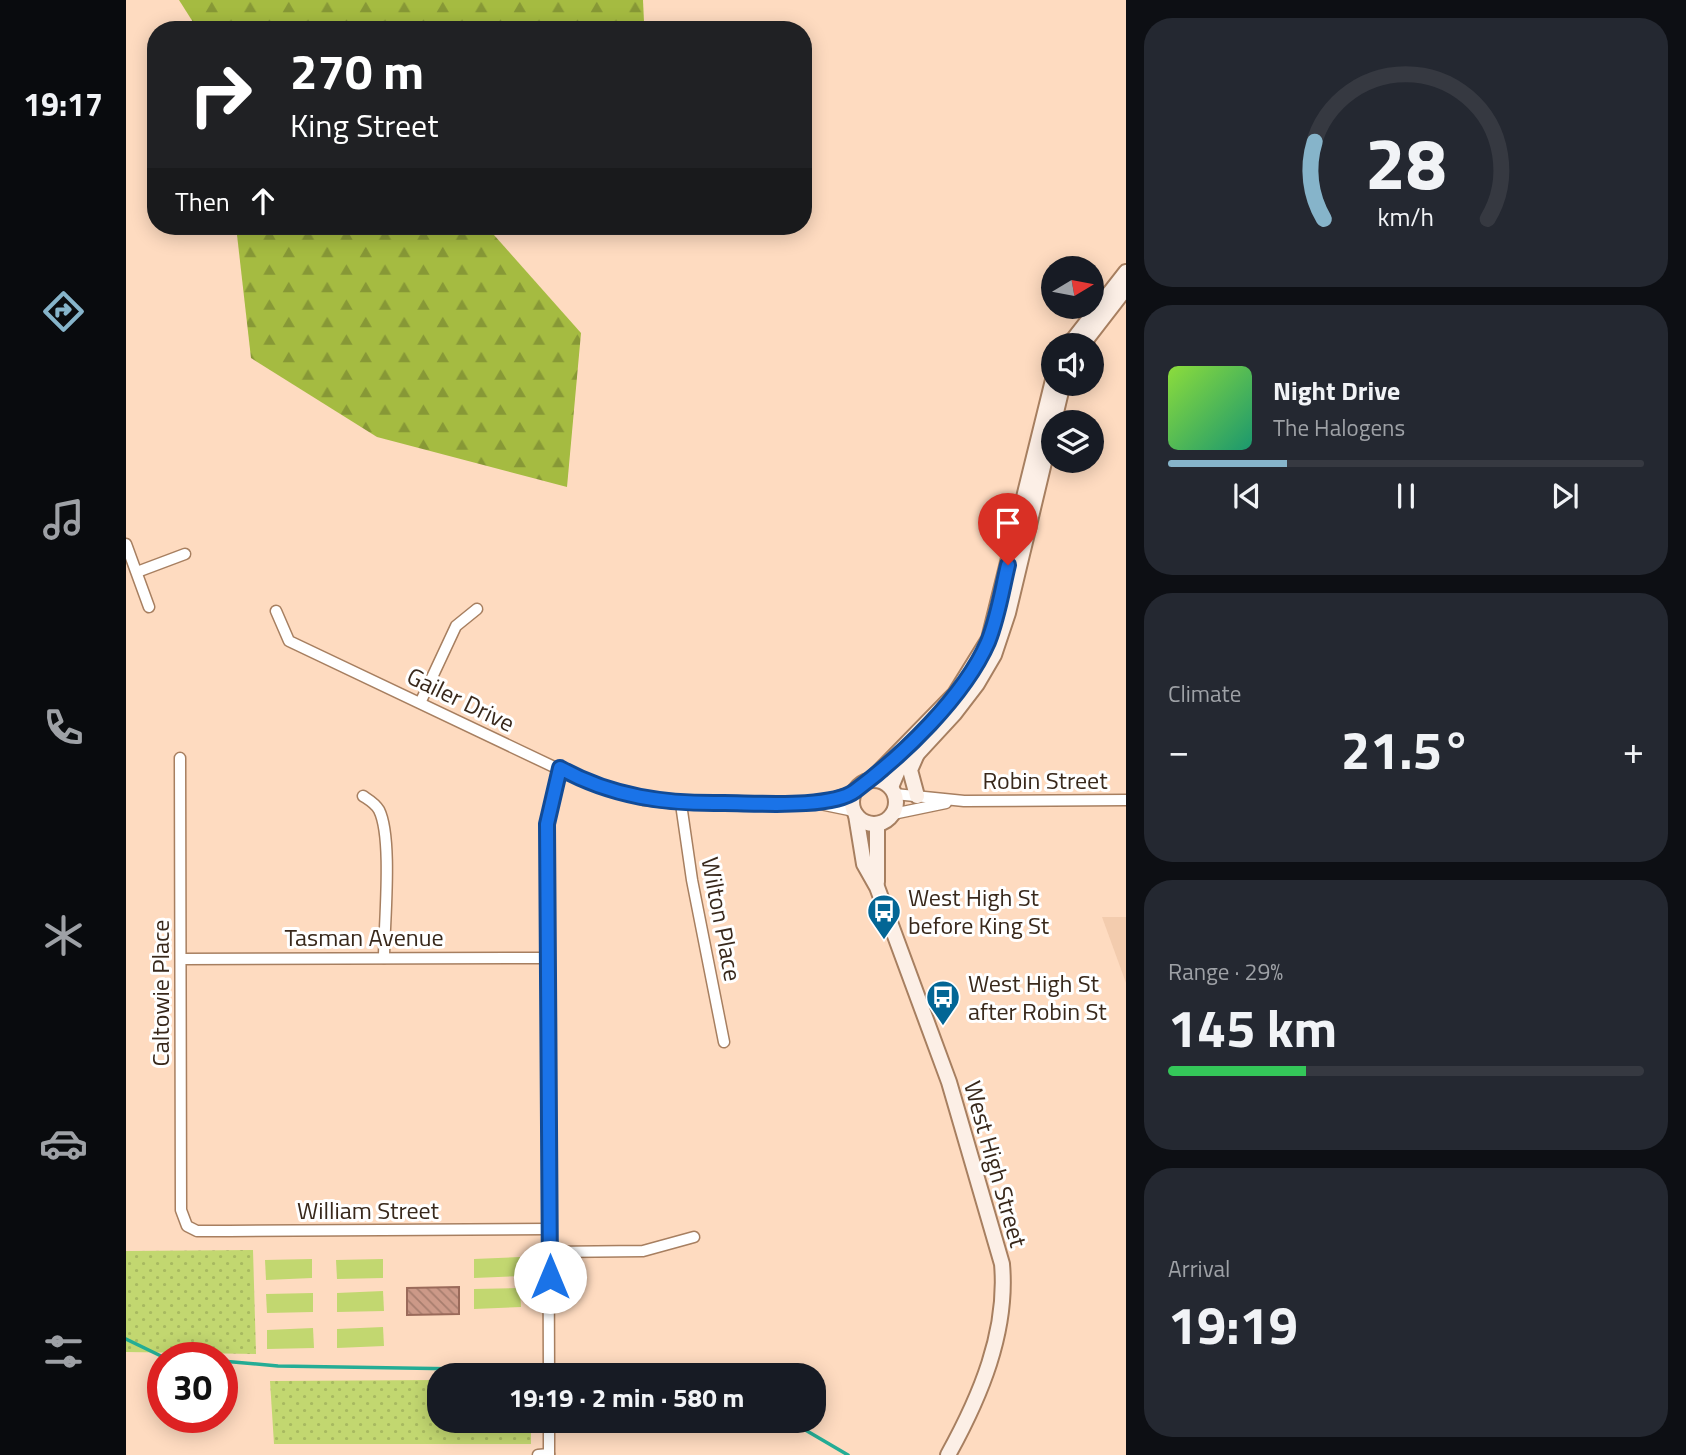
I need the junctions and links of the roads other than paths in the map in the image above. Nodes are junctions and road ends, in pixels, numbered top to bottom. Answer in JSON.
{"nodes":[{"id":1,"x":1126,"y":272,"type":"edge"},
{"id":2,"x":1126,"y":288,"type":"edge"},
{"id":3,"x":1078,"y":333,"type":"edge"},
{"id":4,"x":1091,"y":333,"type":"edge"},
{"id":5,"x":1049,"y":396,"type":"edge"},
{"id":6,"x":1060,"y":396,"type":"edge"},
{"id":7,"x":126,"y":544,"type":"edge"},
{"id":8,"x":185,"y":554,"type":"dead end"},
{"id":9,"x":137,"y":572,"type":"junction"},
{"id":10,"x":149,"y":607,"type":"dead end"},
{"id":11,"x":477,"y":609,"type":"dead end"},
{"id":12,"x":276,"y":611,"type":"dead end"},
{"id":13,"x":421,"y":701,"type":"junction"},
{"id":14,"x":918,"y":753,"type":"junction"},
{"id":15,"x":180,"y":758,"type":"dead end"},
{"id":16,"x":560,"y":768,"type":"junction"},
{"id":17,"x":872,"y":780,"type":"junction"},
{"id":18,"x":855,"y":791,"type":"junction"},
{"id":19,"x":893,"y":791,"type":"junction"},
{"id":20,"x":363,"y":796,"type":"dead end"},
{"id":21,"x":917,"y":796,"type":"junction"},
{"id":22,"x":1126,"y":800,"type":"edge"},
{"id":23,"x":964,"y":801,"type":"junction"},
{"id":24,"x":816,"y":803,"type":"junction"},
{"id":25,"x":681,"y":804,"type":"junction"},
{"id":26,"x":855,"y":813,"type":"junction"},
{"id":27,"x":893,"y":814,"type":"junction"},
{"id":28,"x":877,"y":824,"type":"junction"},
{"id":29,"x":877,"y":887,"type":"junction"},
{"id":30,"x":384,"y":958,"type":"junction"},
{"id":31,"x":548,"y":958,"type":"junction"},
{"id":32,"x":181,"y":959,"type":"junction"},
{"id":33,"x":724,"y":1042,"type":"dead end"},
{"id":34,"x":187,"y":1226,"type":"joint"},
{"id":35,"x":549,"y":1229,"type":"junction"},
{"id":36,"x":694,"y":1237,"type":"dead end"},
{"id":37,"x":550,"y":1252,"type":"junction"},
{"id":38,"x":549,"y":1363,"type":"edge"},
{"id":39,"x":549,"y":1433,"type":"edge"},
{"id":40,"x":538,"y":1455,"type":"edge"},
{"id":41,"x":549,"y":1455,"type":"edge"},
{"id":42,"x":948,"y":1455,"type":"edge"}],
"edges":[{"from":1,"to":3,"type":"main road"},
{"from":2,"to":4,"type":"main road"},
{"from":5,"to":17,"type":"main road"},
{"from":6,"to":14,"type":"main road"},
{"from":7,"to":9,"type":"street"},
{"from":8,"to":9,"type":"street"},
{"from":9,"to":10,"type":"street"},
{"from":11,"to":13,"type":"street"},
{"from":12,"to":13,"type":"street","name":"Gailer Drive"},
{"from":13,"to":16,"type":"street","name":"Gailer Drive"},
{"from":14,"to":19,"type":"main road"},
{"from":14,"to":21,"type":"main road"},
{"from":15,"to":32,"type":"street","name":"Caltowie Place"},
{"from":16,"to":25,"type":"street","name":"Gailer Drive"},
{"from":16,"to":31,"type":"street"},
{"from":17,"to":18,"type":"main road"},
{"from":17,"to":19,"type":"main road"},
{"from":18,"to":24,"type":"street"},
{"from":18,"to":26,"type":"main road"},
{"from":19,"to":21,"type":"street","name":"Robin Street"},
{"from":19,"to":27,"type":"main road"},
{"from":20,"to":30,"type":"street"},
{"from":21,"to":23,"type":"street","name":"Robin Street"},
{"from":22,"to":23,"type":"street","name":"Robin Street"},
{"from":23,"to":27,"type":"street","name":"Robin Street"},
{"from":24,"to":25,"type":"street","name":"Gailer Drive"},
{"from":24,"to":26,"type":"street"},
{"from":25,"to":33,"type":"street","name":"Wilton Place"},
{"from":26,"to":28,"type":"main road"},
{"from":26,"to":29,"type":"main road","name":"West High Street"},
{"from":27,"to":28,"type":"main road"},
{"from":28,"to":29,"type":"main road","name":"West High Street"},
{"from":29,"to":42,"type":"main road","name":"West High Street"},
{"from":30,"to":31,"type":"street","name":"Tasman Avenue"},
{"from":30,"to":32,"type":"street","name":"Tasman Avenue"},
{"from":31,"to":35,"type":"street"},
{"from":32,"to":34,"type":"street","name":"Caltowie Place"},
{"from":34,"to":35,"type":"street","name":"William Street"},
{"from":35,"to":37,"type":"street"},
{"from":36,"to":37,"type":"street"},
{"from":37,"to":38,"type":"street"},
{"from":39,"to":41,"type":"street"},
{"from":40,"to":41,"type":"street"}]}
